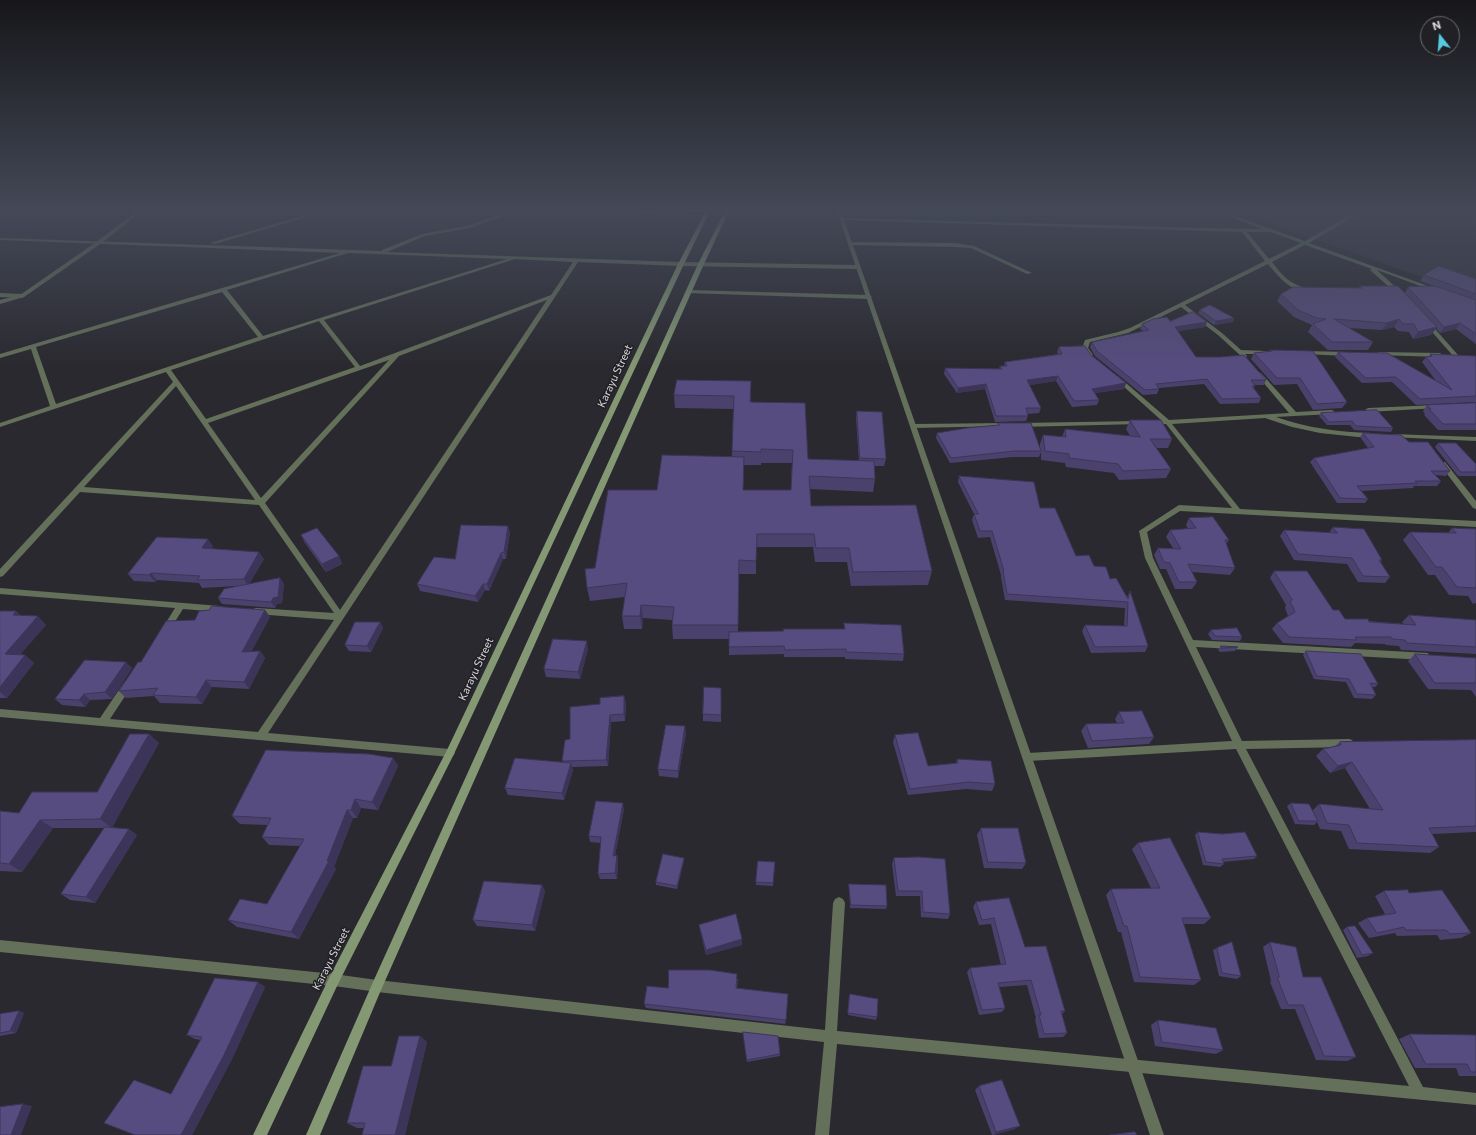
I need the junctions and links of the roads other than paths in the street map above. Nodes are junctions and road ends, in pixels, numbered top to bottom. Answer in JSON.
{"nodes":[{"id":1,"x":68,"y":264,"type":"edge"},
{"id":2,"x":311,"y":264,"type":"edge"},
{"id":3,"x":499,"y":264,"type":"edge"},
{"id":4,"x":574,"y":264,"type":"edge"},
{"id":5,"x":681,"y":264,"type":"joint"},
{"id":6,"x":701,"y":264,"type":"junction"},
{"id":7,"x":857,"y":264,"type":"edge"},
{"id":8,"x":1009,"y":264,"type":"edge"},
{"id":9,"x":1261,"y":264,"type":"edge"},
{"id":10,"x":1272,"y":264,"type":"edge"},
{"id":11,"x":1362,"y":264,"type":"edge"},
{"id":12,"x":1368,"y":266,"type":"junction"},
{"id":13,"x":858,"y":267,"type":"junction"},
{"id":14,"x":1029,"y":273,"type":"dead end"},
{"id":15,"x":224,"y":290,"type":"junction"},
{"id":16,"x":1312,"y":290,"type":"edge"},
{"id":17,"x":1389,"y":290,"type":"edge"},
{"id":18,"x":1397,"y":290,"type":"junction"},
{"id":19,"x":1420,"y":290,"type":"edge"},
{"id":20,"x":1434,"y":290,"type":"junction"},
{"id":21,"x":688,"y":292,"type":"junction"},
{"id":22,"x":1441,"y":292,"type":"edge"},
{"id":23,"x":1404,"y":293,"type":"edge"},
{"id":24,"x":0,"y":295,"type":"edge"},
{"id":25,"x":22,"y":296,"type":"junction"},
{"id":26,"x":551,"y":297,"type":"junction"},
{"id":27,"x":869,"y":297,"type":"junction"},
{"id":28,"x":0,"y":302,"type":"edge"},
{"id":29,"x":1181,"y":304,"type":"junction"},
{"id":30,"x":320,"y":319,"type":"junction"},
{"id":31,"x":1424,"y":320,"type":"edge"},
{"id":32,"x":262,"y":338,"type":"junction"},
{"id":33,"x":32,"y":346,"type":"junction"},
{"id":34,"x":1240,"y":352,"type":"junction"},
{"id":35,"x":1272,"y":353,"type":"edge"},
{"id":36,"x":1296,"y":353,"type":"edge"},
{"id":37,"x":1352,"y":354,"type":"edge"},
{"id":38,"x":1376,"y":354,"type":"edge"},
{"id":39,"x":397,"y":355,"type":"junction"},
{"id":40,"x":0,"y":356,"type":"edge"},
{"id":41,"x":1092,"y":358,"type":"edge"},
{"id":42,"x":1250,"y":364,"type":"edge"},
{"id":43,"x":359,"y":368,"type":"junction"},
{"id":44,"x":1255,"y":369,"type":"edge"},
{"id":45,"x":168,"y":370,"type":"junction"},
{"id":46,"x":1110,"y":373,"type":"edge"},
{"id":47,"x":176,"y":382,"type":"junction"},
{"id":48,"x":1444,"y":406,"type":"edge"},
{"id":49,"x":54,"y":407,"type":"junction"},
{"id":50,"x":1357,"y":411,"type":"edge"},
{"id":51,"x":1341,"y":412,"type":"edge"},
{"id":52,"x":1294,"y":414,"type":"junction"},
{"id":53,"x":1266,"y":416,"type":"junction"},
{"id":54,"x":204,"y":422,"type":"junction"},
{"id":55,"x":1168,"y":423,"type":"junction"},
{"id":56,"x":0,"y":425,"type":"edge"},
{"id":57,"x":913,"y":426,"type":"junction"},
{"id":58,"x":1376,"y":435,"type":"edge"},
{"id":59,"x":1384,"y":436,"type":"edge"},
{"id":60,"x":1476,"y":439,"type":"edge"},
{"id":61,"x":1437,"y":456,"type":"edge"},
{"id":62,"x":78,"y":489,"type":"junction"},
{"id":63,"x":261,"y":503,"type":"junction"},
{"id":64,"x":1476,"y":506,"type":"edge"},
{"id":65,"x":1239,"y":512,"type":"junction"},
{"id":66,"x":1476,"y":524,"type":"edge"},
{"id":67,"x":0,"y":574,"type":"edge"},
{"id":68,"x":0,"y":591,"type":"edge"},
{"id":69,"x":182,"y":606,"type":"junction"},
{"id":70,"x":229,"y":610,"type":"edge"},
{"id":71,"x":245,"y":611,"type":"edge"},
{"id":72,"x":341,"y":617,"type":"junction"},
{"id":73,"x":159,"y":638,"type":"edge"},
{"id":74,"x":1190,"y":643,"type":"junction"},
{"id":75,"x":1436,"y":657,"type":"edge"},
{"id":76,"x":133,"y":677,"type":"edge"},
{"id":77,"x":0,"y":713,"type":"edge"},
{"id":78,"x":102,"y":722,"type":"junction"},
{"id":79,"x":261,"y":736,"type":"junction"},
{"id":80,"x":1358,"y":743,"type":"edge"},
{"id":81,"x":1239,"y":745,"type":"junction"},
{"id":82,"x":450,"y":753,"type":"junction"},
{"id":83,"x":1028,"y":757,"type":"junction"},
{"id":84,"x":839,"y":903,"type":"dead end"},
{"id":85,"x":0,"y":946,"type":"edge"},
{"id":86,"x":334,"y":980,"type":"junction"},
{"id":87,"x":377,"y":986,"type":"junction"},
{"id":88,"x":831,"y":1037,"type":"junction"},
{"id":89,"x":1133,"y":1066,"type":"junction"},
{"id":90,"x":1420,"y":1093,"type":"junction"},
{"id":91,"x":1476,"y":1099,"type":"edge"},
{"id":92,"x":260,"y":1135,"type":"edge"},
{"id":93,"x":313,"y":1135,"type":"edge"},
{"id":94,"x":822,"y":1135,"type":"edge"},
{"id":95,"x":1157,"y":1135,"type":"edge"}],
"edges":[{"from":1,"to":25,"type":"street"},
{"from":2,"to":15,"type":"street"},
{"from":3,"to":30,"type":"street"},
{"from":4,"to":26,"type":"street"},
{"from":5,"to":6,"type":"street"},
{"from":5,"to":82,"type":"main road","name":"Karayu Street"},
{"from":6,"to":13,"type":"street"},
{"from":6,"to":21,"type":"main road"},
{"from":7,"to":13,"type":"street"},
{"from":8,"to":14,"type":"street"},
{"from":9,"to":29,"type":"street"},
{"from":10,"to":16,"type":"street"},
{"from":11,"to":12,"type":"street"},
{"from":12,"to":18,"type":"street"},
{"from":12,"to":20,"type":"street"},
{"from":13,"to":27,"type":"street"},
{"from":15,"to":32,"type":"street"},
{"from":15,"to":33,"type":"street"},
{"from":17,"to":18,"type":"street"},
{"from":18,"to":23,"type":"street"},
{"from":19,"to":20,"type":"street"},
{"from":20,"to":22,"type":"street"},
{"from":21,"to":27,"type":"street"},
{"from":21,"to":87,"type":"main road"},
{"from":24,"to":25,"type":"street"},
{"from":25,"to":28,"type":"street"},
{"from":26,"to":39,"type":"street"},
{"from":26,"to":72,"type":"street"},
{"from":27,"to":57,"type":"street"},
{"from":29,"to":34,"type":"street"},
{"from":29,"to":41,"type":"street"},
{"from":30,"to":32,"type":"street"},
{"from":30,"to":43,"type":"street"},
{"from":31,"to":38,"type":"street"},
{"from":32,"to":45,"type":"street"},
{"from":33,"to":40,"type":"street"},
{"from":33,"to":49,"type":"street"},
{"from":34,"to":35,"type":"street"},
{"from":34,"to":42,"type":"street"},
{"from":36,"to":37,"type":"street"},
{"from":39,"to":43,"type":"street"},
{"from":39,"to":63,"type":"street"},
{"from":43,"to":54,"type":"street"},
{"from":44,"to":52,"type":"street"},
{"from":45,"to":47,"type":"street"},
{"from":45,"to":49,"type":"street"},
{"from":46,"to":55,"type":"street"},
{"from":47,"to":54,"type":"street"},
{"from":47,"to":62,"type":"street"},
{"from":48,"to":50,"type":"street"},
{"from":49,"to":56,"type":"street"},
{"from":51,"to":52,"type":"street"},
{"from":52,"to":53,"type":"street"},
{"from":53,"to":55,"type":"street"},
{"from":53,"to":58,"type":"street"},
{"from":54,"to":63,"type":"street"},
{"from":55,"to":57,"type":"street"},
{"from":55,"to":65,"type":"street"},
{"from":57,"to":83,"type":"street"},
{"from":59,"to":60,"type":"street"},
{"from":61,"to":64,"type":"street"},
{"from":62,"to":63,"type":"street"},
{"from":62,"to":67,"type":"street"},
{"from":63,"to":72,"type":"street"},
{"from":65,"to":66,"type":"street"},
{"from":65,"to":74,"type":"street"},
{"from":68,"to":69,"type":"street"},
{"from":69,"to":70,"type":"street"},
{"from":69,"to":73,"type":"street"},
{"from":71,"to":72,"type":"street"},
{"from":72,"to":79,"type":"street"},
{"from":74,"to":75,"type":"street"},
{"from":74,"to":81,"type":"street"},
{"from":76,"to":78,"type":"street"},
{"from":77,"to":78,"type":"street"},
{"from":78,"to":79,"type":"street"},
{"from":79,"to":82,"type":"street"},
{"from":80,"to":81,"type":"street"},
{"from":81,"to":83,"type":"street"},
{"from":81,"to":90,"type":"street"},
{"from":82,"to":86,"type":"main road","name":"Karayu Street"},
{"from":83,"to":89,"type":"street"},
{"from":84,"to":88,"type":"street"},
{"from":85,"to":86,"type":"street"},
{"from":86,"to":87,"type":"street"},
{"from":86,"to":92,"type":"main road","name":"Karayu Street"},
{"from":87,"to":88,"type":"street"},
{"from":87,"to":93,"type":"main road"},
{"from":88,"to":89,"type":"street"},
{"from":88,"to":94,"type":"street"},
{"from":89,"to":90,"type":"street"},
{"from":89,"to":95,"type":"street"},
{"from":90,"to":91,"type":"street"}]}
